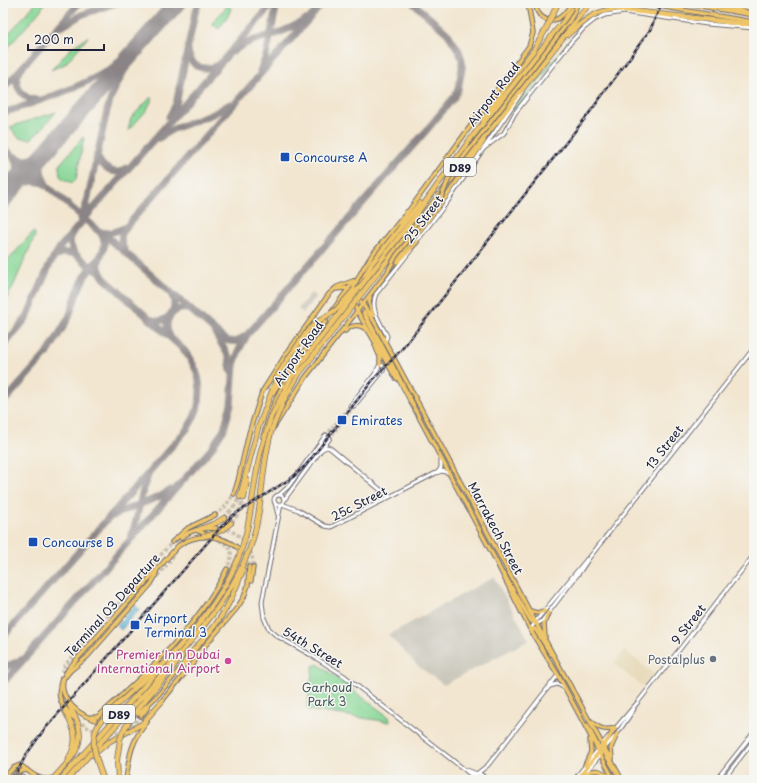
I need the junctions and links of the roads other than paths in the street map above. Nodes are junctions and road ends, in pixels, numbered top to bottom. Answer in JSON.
{"nodes":[{"id":1,"x":528,"y":3,"type":"edge"},
{"id":2,"x":536,"y":3,"type":"edge"},
{"id":3,"x":558,"y":3,"type":"edge"},
{"id":4,"x":572,"y":3,"type":"edge"},
{"id":5,"x":577,"y":3,"type":"edge"},
{"id":6,"x":590,"y":3,"type":"edge"},
{"id":7,"x":617,"y":3,"type":"edge"},
{"id":8,"x":641,"y":3,"type":"edge"},
{"id":9,"x":682,"y":3,"type":"edge"},
{"id":10,"x":712,"y":3,"type":"edge"},
{"id":11,"x":652,"y":5,"type":"junction"},
{"id":12,"x":754,"y":15,"type":"edge"},
{"id":13,"x":754,"y":22,"type":"edge"},
{"id":14,"x":754,"y":28,"type":"edge"},
{"id":15,"x":561,"y":40,"type":"junction"},
{"id":16,"x":523,"y":88,"type":"junction"},
{"id":17,"x":482,"y":124,"type":"junction"},
{"id":18,"x":509,"y":124,"type":"junction"},
{"id":19,"x":500,"y":125,"type":"junction"},
{"id":20,"x":490,"y":129,"type":"junction"},
{"id":21,"x":483,"y":150,"type":"junction"},
{"id":22,"x":439,"y":182,"type":"junction"},
{"id":23,"x":407,"y":212,"type":"junction"},
{"id":24,"x":417,"y":242,"type":"junction"},
{"id":25,"x":379,"y":255,"type":"junction"},
{"id":26,"x":392,"y":266,"type":"junction"},
{"id":27,"x":364,"y":267,"type":"junction"},
{"id":28,"x":388,"y":271,"type":"junction"},
{"id":29,"x":367,"y":278,"type":"junction"},
{"id":30,"x":355,"y":280,"type":"junction"},
{"id":31,"x":361,"y":283,"type":"dead end"},
{"id":32,"x":335,"y":289,"type":"junction"},
{"id":33,"x":349,"y":289,"type":"junction"},
{"id":34,"x":372,"y":292,"type":"junction"},
{"id":35,"x":353,"y":293,"type":"junction"},
{"id":36,"x":354,"y":298,"type":"junction"},
{"id":37,"x":362,"y":303,"type":"junction"},
{"id":38,"x":355,"y":307,"type":"junction"},
{"id":39,"x":358,"y":312,"type":"junction"},
{"id":40,"x":364,"y":313,"type":"dead end"},
{"id":41,"x":326,"y":321,"type":"junction"},
{"id":42,"x":374,"y":321,"type":"junction"},
{"id":43,"x":337,"y":338,"type":"junction"},
{"id":44,"x":373,"y":341,"type":"junction"},
{"id":45,"x":385,"y":342,"type":"junction"},
{"id":46,"x":754,"y":348,"type":"edge"},
{"id":47,"x":299,"y":357,"type":"junction"},
{"id":48,"x":320,"y":359,"type":"junction"},
{"id":49,"x":387,"y":362,"type":"junction"},
{"id":50,"x":380,"y":365,"type":"junction"},
{"id":51,"x":413,"y":405,"type":"junction"},
{"id":52,"x":350,"y":406,"type":"tunnel mouth"},
{"id":53,"x":354,"y":406,"type":"tunnel mouth"},
{"id":54,"x":263,"y":412,"type":"junction"},
{"id":55,"x":272,"y":429,"type":"junction"},
{"id":56,"x":326,"y":435,"type":"tunnel mouth"},
{"id":57,"x":330,"y":438,"type":"tunnel mouth"},
{"id":58,"x":322,"y":449,"type":"junction"},
{"id":59,"x":261,"y":450,"type":"junction"},
{"id":60,"x":441,"y":457,"type":"junction"},
{"id":61,"x":436,"y":473,"type":"junction"},
{"id":62,"x":450,"y":473,"type":"junction"},
{"id":63,"x":382,"y":490,"type":"junction"},
{"id":64,"x":234,"y":494,"type":"tunnel mouth"},
{"id":65,"x":279,"y":494,"type":"junction"},
{"id":66,"x":390,"y":497,"type":"junction"},
{"id":67,"x":242,"y":498,"type":"tunnel mouth"},
{"id":68,"x":284,"y":500,"type":"junction"},
{"id":69,"x":382,"y":501,"type":"junction"},
{"id":70,"x":275,"y":502,"type":"junction"},
{"id":71,"x":281,"y":504,"type":"junction"},
{"id":72,"x":290,"y":507,"type":"junction"},
{"id":73,"x":215,"y":515,"type":"tunnel mouth"},
{"id":74,"x":279,"y":516,"type":"junction"},
{"id":75,"x":224,"y":518,"type":"tunnel mouth"},
{"id":76,"x":230,"y":523,"type":"tunnel mouth"},
{"id":77,"x":216,"y":528,"type":"tunnel mouth"},
{"id":78,"x":198,"y":529,"type":"junction"},
{"id":79,"x":181,"y":533,"type":"junction"},
{"id":80,"x":186,"y":534,"type":"junction"},
{"id":81,"x":206,"y":536,"type":"junction"},
{"id":82,"x":181,"y":538,"type":"tunnel mouth"},
{"id":83,"x":172,"y":542,"type":"tunnel mouth"},
{"id":84,"x":238,"y":548,"type":"tunnel mouth"},
{"id":85,"x":249,"y":548,"type":"junction"},
{"id":86,"x":754,"y":555,"type":"edge"},
{"id":87,"x":589,"y":558,"type":"junction"},
{"id":88,"x":251,"y":567,"type":"tunnel mouth"},
{"id":89,"x":227,"y":569,"type":"tunnel mouth"},
{"id":90,"x":502,"y":573,"type":"junction"},
{"id":91,"x":529,"y":610,"type":"junction"},
{"id":92,"x":544,"y":612,"type":"junction"},
{"id":93,"x":548,"y":613,"type":"junction"},
{"id":94,"x":535,"y":623,"type":"junction"},
{"id":95,"x":531,"y":632,"type":"junction"},
{"id":96,"x":215,"y":635,"type":"junction"},
{"id":97,"x":545,"y":640,"type":"junction"},
{"id":98,"x":191,"y":642,"type":"junction"},
{"id":99,"x":178,"y":648,"type":"junction"},
{"id":100,"x":554,"y":656,"type":"junction"},
{"id":101,"x":182,"y":667,"type":"junction"},
{"id":102,"x":558,"y":675,"type":"junction"},
{"id":103,"x":63,"y":678,"type":"tunnel mouth"},
{"id":104,"x":548,"y":687,"type":"junction"},
{"id":105,"x":564,"y":688,"type":"junction"},
{"id":106,"x":163,"y":700,"type":"junction"},
{"id":107,"x":68,"y":701,"type":"junction"},
{"id":108,"x":637,"y":704,"type":"junction"},
{"id":109,"x":63,"y":706,"type":"junction"},
{"id":110,"x":139,"y":715,"type":"tunnel mouth"},
{"id":111,"x":86,"y":716,"type":"junction"},
{"id":112,"x":74,"y":718,"type":"tunnel mouth"},
{"id":113,"x":588,"y":718,"type":"junction"},
{"id":114,"x":580,"y":719,"type":"junction"},
{"id":115,"x":95,"y":720,"type":"tunnel mouth"},
{"id":116,"x":615,"y":728,"type":"junction"},
{"id":117,"x":754,"y":732,"type":"edge"},
{"id":118,"x":617,"y":734,"type":"junction"},
{"id":119,"x":589,"y":735,"type":"junction"},
{"id":120,"x":754,"y":740,"type":"edge"},
{"id":121,"x":601,"y":749,"type":"junction"},
{"id":122,"x":612,"y":762,"type":"junction"},
{"id":123,"x":459,"y":765,"type":"junction"},
{"id":124,"x":488,"y":765,"type":"junction"},
{"id":125,"x":585,"y":765,"type":"junction"},
{"id":126,"x":27,"y":770,"type":"junction"},
{"id":127,"x":60,"y":771,"type":"junction"},
{"id":128,"x":477,"y":773,"type":"junction"},
{"id":129,"x":584,"y":774,"type":"junction"},
{"id":130,"x":619,"y":774,"type":"junction"},
{"id":131,"x":53,"y":779,"type":"edge"},
{"id":132,"x":474,"y":779,"type":"edge"},
{"id":133,"x":483,"y":779,"type":"edge"},
{"id":134,"x":7,"y":780,"type":"edge"},
{"id":135,"x":29,"y":780,"type":"edge"},
{"id":136,"x":60,"y":780,"type":"edge"},
{"id":137,"x":67,"y":780,"type":"edge"},
{"id":138,"x":104,"y":780,"type":"edge"},
{"id":139,"x":118,"y":780,"type":"edge"},
{"id":140,"x":126,"y":780,"type":"edge"},
{"id":141,"x":574,"y":780,"type":"edge"},
{"id":142,"x":579,"y":780,"type":"edge"},
{"id":143,"x":614,"y":780,"type":"edge"},
{"id":144,"x":622,"y":780,"type":"edge"},
{"id":145,"x":716,"y":780,"type":"edge"},
{"id":146,"x":723,"y":780,"type":"edge"}],
"edges":[{"from":1,"to":23,"type":"main road"},
{"from":2,"to":4,"type":"main road"},
{"from":3,"to":17,"type":"highway","bridge":true},
{"from":5,"to":17,"type":"highway","name":"Airport Road","number":"D89"},
{"from":5,"to":28,"type":"main road","bridge":true},
{"from":6,"to":15,"type":"highway","number":"D89"},
{"from":7,"to":11,"type":"main road"},
{"from":8,"to":11,"type":"main road"},
{"from":9,"to":12,"type":"main road"},
{"from":10,"to":12,"type":"main road"},
{"from":11,"to":13,"type":"main road"},
{"from":13,"to":15,"type":"highway"},
{"from":14,"to":18,"type":"street"},
{"from":15,"to":16,"type":"highway","name":"Airport Road","number":"D89"},
{"from":16,"to":19,"type":"street","name":"25 Street"},
{"from":16,"to":20,"type":"highway","name":"Airport Road","number":"D89"},
{"from":17,"to":22,"type":"highway","name":"Airport Road","number":"D89"},
{"from":18,"to":19,"type":"street"},
{"from":18,"to":21,"type":"street"},
{"from":19,"to":21,"type":"street","name":"25 Street"},
{"from":20,"to":26,"type":"main road"},
{"from":20,"to":55,"type":"highway","name":"Airport Road","number":"D89","bridge":true},
{"from":21,"to":24,"type":"street","name":"25 Street"},
{"from":22,"to":25,"type":"highway"},
{"from":22,"to":29,"type":"highway","name":"Airport Road","number":"D89"},
{"from":23,"to":25,"type":"highway"},
{"from":23,"to":27,"type":"main road"},
{"from":24,"to":26,"type":"main road"},
{"from":24,"to":45,"type":"street","name":"25 Street"},
{"from":25,"to":31,"type":"highway"},
{"from":26,"to":28,"type":"main road"},
{"from":27,"to":30,"type":"main road"},
{"from":27,"to":35,"type":"main road"},
{"from":28,"to":34,"type":"main road"},
{"from":29,"to":54,"type":"highway","bridge":true},
{"from":29,"to":59,"type":"highway","name":"Airport Road","number":"D89","bridge":true},
{"from":30,"to":32,"type":"main road"},
{"from":30,"to":33,"type":"main road"},
{"from":32,"to":33,"type":"main road"},
{"from":32,"to":64,"type":"main road"},
{"from":33,"to":35,"type":"main road","name":"Marrakech Street"},
{"from":33,"to":41,"type":"main road"},
{"from":34,"to":37,"type":"main road"},
{"from":34,"to":42,"type":"main road"},
{"from":35,"to":36,"type":"main road"},
{"from":35,"to":37,"type":"main road","name":"Marrakech Street"},
{"from":36,"to":37,"type":"main road"},
{"from":36,"to":38,"type":"main road"},
{"from":36,"to":41,"type":"main road"},
{"from":37,"to":39,"type":"main road"},
{"from":37,"to":42,"type":"main road","name":"Marrakech Street"},
{"from":38,"to":39,"type":"main road"},
{"from":38,"to":48,"type":"main road"},
{"from":39,"to":43,"type":"main road"},
{"from":39,"to":49,"type":"main road"},
{"from":40,"to":51,"type":"highway"},
{"from":41,"to":47,"type":"main road"},
{"from":42,"to":45,"type":"main road","name":"Marrakech Street"},
{"from":43,"to":44,"type":"main road"},
{"from":43,"to":48,"type":"main road"},
{"from":44,"to":49,"type":"main road"},
{"from":44,"to":50,"type":"main road"},
{"from":45,"to":91,"type":"main road","name":"Marrakech Street"},
{"from":46,"to":87,"type":"street","name":"13 Street"},
{"from":47,"to":54,"type":"main road"},
{"from":47,"to":59,"type":"main road"},
{"from":48,"to":55,"type":"main road"},
{"from":49,"to":51,"type":"main road","name":"Marrakech Street"},
{"from":50,"to":52,"type":"street"},
{"from":50,"to":53,"type":"street"},
{"from":51,"to":60,"type":"main road","name":"Marrakech Street"},
{"from":54,"to":67,"type":"highway"},
{"from":55,"to":85,"type":"highway","name":"Airport Road","number":"D89"},
{"from":56,"to":65,"type":"street"},
{"from":57,"to":58,"type":"street"},
{"from":58,"to":63,"type":"street"},
{"from":58,"to":68,"type":"street"},
{"from":59,"to":99,"type":"highway","name":"Airport Road","number":"D89"},
{"from":60,"to":61,"type":"street"},
{"from":60,"to":62,"type":"main road","name":"Marrakech Street"},
{"from":61,"to":62,"type":"street","name":"25c Street"},
{"from":61,"to":66,"type":"street","name":"25c Street"},
{"from":62,"to":90,"type":"main road","name":"Marrakech Street"},
{"from":63,"to":66,"type":"street"},
{"from":63,"to":69,"type":"street"},
{"from":65,"to":68,"type":"street"},
{"from":65,"to":70,"type":"street"},
{"from":66,"to":69,"type":"street","name":"25c Street"},
{"from":68,"to":71,"type":"street"},
{"from":68,"to":72,"type":"street","name":"25c Street"},
{"from":69,"to":72,"type":"street","name":"25c Street"},
{"from":70,"to":71,"type":"street"},
{"from":70,"to":74,"type":"street","name":"54th Street"},
{"from":71,"to":72,"type":"street","name":"25c Street"},
{"from":71,"to":74,"type":"street","name":"54th Street"},
{"from":72,"to":74,"type":"street"},
{"from":73,"to":79,"type":"main road"},
{"from":74,"to":123,"type":"street","name":"54th Street"},
{"from":75,"to":78,"type":"highway"},
{"from":76,"to":81,"type":"highway"},
{"from":77,"to":78,"type":"main road"},
{"from":78,"to":80,"type":"main road"},
{"from":78,"to":81,"type":"main road"},
{"from":79,"to":80,"type":"main road"},
{"from":79,"to":83,"type":"main road"},
{"from":80,"to":82,"type":"main road"},
{"from":81,"to":84,"type":"main road"},
{"from":81,"to":107,"type":"main road","name":"Terminal 03 Departure"},
{"from":85,"to":98,"type":"highway","name":"Airport Road","number":"D89"},
{"from":85,"to":101,"type":"highway"},
{"from":86,"to":108,"type":"street","name":"9 Street"},
{"from":87,"to":92,"type":"street","name":"13 Street"},
{"from":87,"to":93,"type":"street","name":"13 Street"},
{"from":88,"to":96,"type":"main road"},
{"from":89,"to":111,"type":"main road"},
{"from":90,"to":94,"type":"main road"},
{"from":90,"to":95,"type":"main road","name":"Marrakech Street"},
{"from":91,"to":92,"type":"main road"},
{"from":91,"to":94,"type":"main road","name":"Marrakech Street"},
{"from":92,"to":94,"type":"street","name":"13 Street"},
{"from":93,"to":94,"type":"street","name":"13 Street"},
{"from":93,"to":97,"type":"main road"},
{"from":94,"to":95,"type":"street","name":"13 Street"},
{"from":94,"to":97,"type":"main road","name":"Marrakech Street"},
{"from":95,"to":100,"type":"main road"},
{"from":95,"to":102,"type":"main road","name":"Marrakech Street"},
{"from":96,"to":101,"type":"main road"},
{"from":96,"to":106,"type":"main road"},
{"from":97,"to":100,"type":"main road","name":"Marrakech Street"},
{"from":98,"to":137,"type":"highway","name":"Airport Road","number":"D89"},
{"from":98,"to":139,"type":"highway","bridge":true},
{"from":99,"to":136,"type":"highway","name":"Airport Road","number":"D89"},
{"from":99,"to":138,"type":"highway","bridge":true},
{"from":100,"to":113,"type":"main road","name":"Marrakech Street"},
{"from":101,"to":110,"type":"main road"},
{"from":102,"to":104,"type":"street"},
{"from":102,"to":105,"type":"main road","name":"Marrakech Street"},
{"from":103,"to":109,"type":"main road"},
{"from":104,"to":105,"type":"street"},
{"from":104,"to":124,"type":"street"},
{"from":105,"to":114,"type":"main road","name":"Marrakech Street"},
{"from":106,"to":137,"type":"highway"},
{"from":106,"to":140,"type":"main road"},
{"from":107,"to":111,"type":"main road","name":"Terminal 03 Departure"},
{"from":107,"to":127,"type":"highway"},
{"from":108,"to":116,"type":"street","name":"9 Street"},
{"from":108,"to":118,"type":"street","name":"9 Street"},
{"from":109,"to":112,"type":"main road"},
{"from":109,"to":127,"type":"highway"},
{"from":111,"to":115,"type":"main road","name":"Terminal 03 Departure"},
{"from":113,"to":116,"type":"main road"},
{"from":113,"to":121,"type":"main road","name":"Marrakech Street"},
{"from":114,"to":119,"type":"main road","name":"Marrakech Street"},
{"from":114,"to":121,"type":"main road"},
{"from":116,"to":121,"type":"main road"},
{"from":117,"to":145,"type":"street"},
{"from":118,"to":121,"type":"street","name":"9 Street"},
{"from":118,"to":122,"type":"main road"},
{"from":119,"to":121,"type":"main road","name":"Marrakech Street"},
{"from":119,"to":125,"type":"main road"},
{"from":120,"to":146,"type":"street"},
{"from":121,"to":122,"type":"main road","name":"Marrakech Street"},
{"from":121,"to":125,"type":"street"},
{"from":121,"to":129,"type":"street"},
{"from":121,"to":130,"type":"main road"},
{"from":121,"to":142,"type":"main road"},
{"from":121,"to":143,"type":"main road","name":"Marrakech Street"},
{"from":122,"to":130,"type":"main road","name":"Marrakech Street"},
{"from":123,"to":128,"type":"street","name":"54th Street"},
{"from":123,"to":132,"type":"street","name":"54th Street"},
{"from":124,"to":128,"type":"street"},
{"from":124,"to":133,"type":"street"},
{"from":125,"to":141,"type":"street"},
{"from":126,"to":131,"type":"main road"},
{"from":126,"to":134,"type":"main road"},
{"from":126,"to":134,"type":"main road"},
{"from":127,"to":131,"type":"highway"},
{"from":128,"to":132,"type":"street"},
{"from":128,"to":133,"type":"street","name":"54th Street"},
{"from":129,"to":142,"type":"street"},
{"from":129,"to":143,"type":"main road"},
{"from":130,"to":144,"type":"main road","name":"Marrakech Street"},
{"from":134,"to":135,"type":"main road","bridge":true}]}
